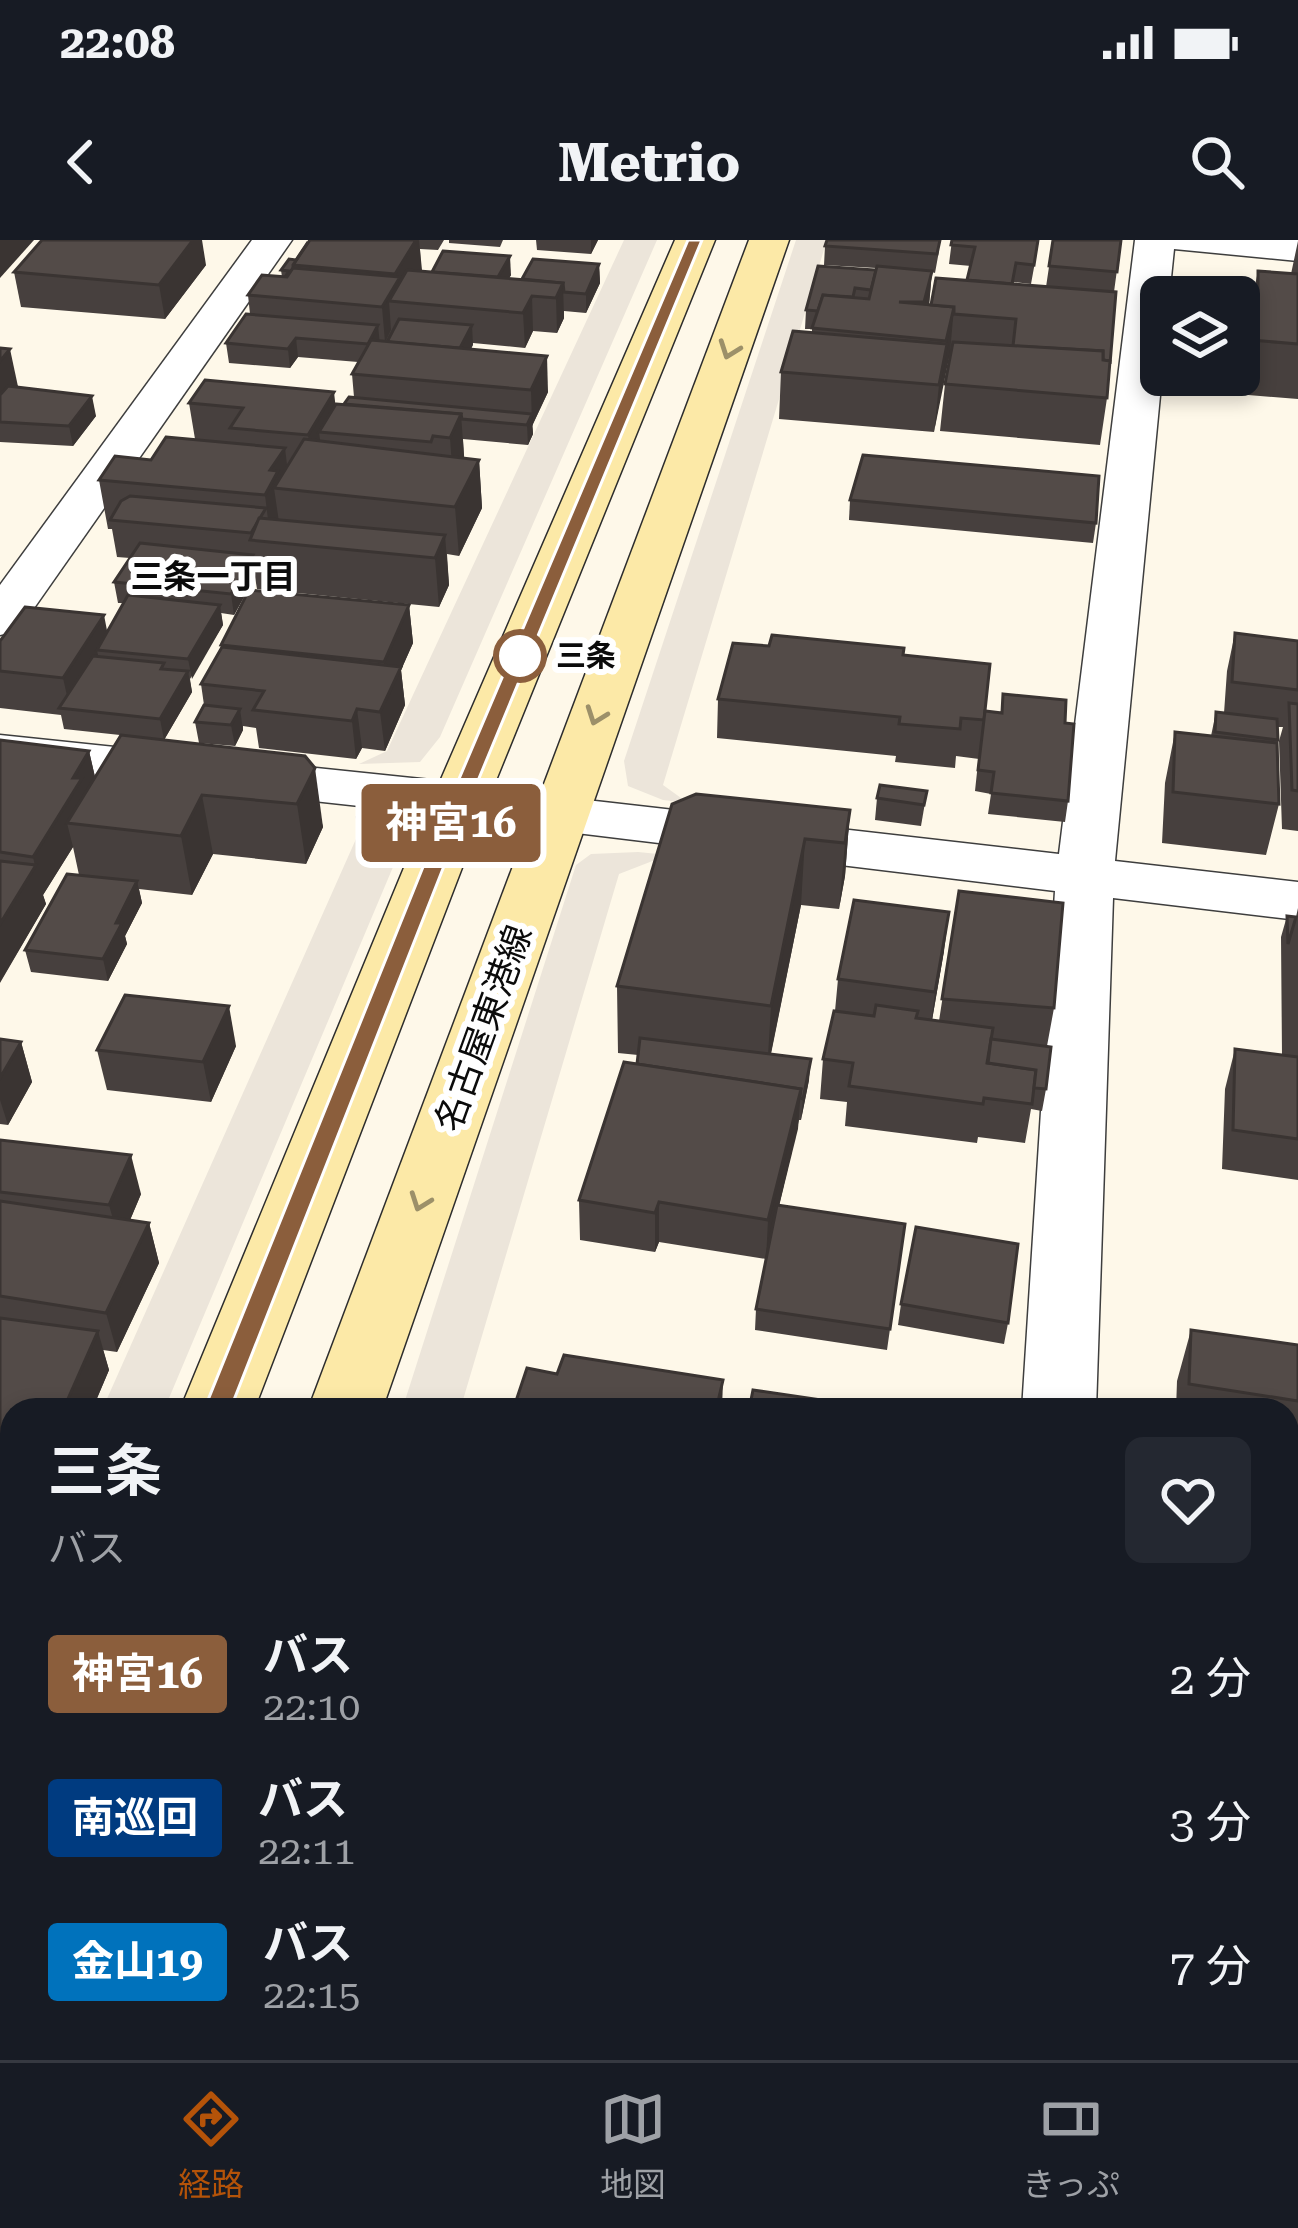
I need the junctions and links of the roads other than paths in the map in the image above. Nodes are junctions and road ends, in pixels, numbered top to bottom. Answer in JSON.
{"nodes":[{"id":1,"x":272,"y":240,"type":"edge"},
{"id":2,"x":694,"y":240,"type":"edge"},
{"id":3,"x":769,"y":240,"type":"edge"},
{"id":4,"x":1155,"y":240,"type":"edge"},
{"id":5,"x":1186,"y":240,"type":"edge"},
{"id":6,"x":1298,"y":249,"type":"edge"},
{"id":7,"x":0,"y":620,"type":"edge"},
{"id":8,"x":0,"y":751,"type":"edge"},
{"id":9,"x":460,"y":800,"type":"junction"},
{"id":10,"x":560,"y":814,"type":"junction"},
{"id":11,"x":1085,"y":876,"type":"junction"},
{"id":12,"x":1298,"y":901,"type":"edge"},
{"id":13,"x":222,"y":1398,"type":"edge"},
{"id":14,"x":349,"y":1398,"type":"edge"},
{"id":15,"x":1060,"y":1398,"type":"edge"}],
"edges":[{"from":1,"to":7,"type":"street"},
{"from":2,"to":9,"type":"main road"},
{"from":3,"to":10,"type":"main road","name":"名古屋東港線","one_way":true},
{"from":4,"to":11,"type":"street"},
{"from":5,"to":6,"type":"street"},
{"from":8,"to":9,"type":"street"},
{"from":9,"to":13,"type":"main road"},
{"from":10,"to":11,"type":"street"},
{"from":10,"to":14,"type":"main road","name":"名古屋東港線","one_way":true},
{"from":11,"to":12,"type":"street"},
{"from":11,"to":15,"type":"street"}]}
